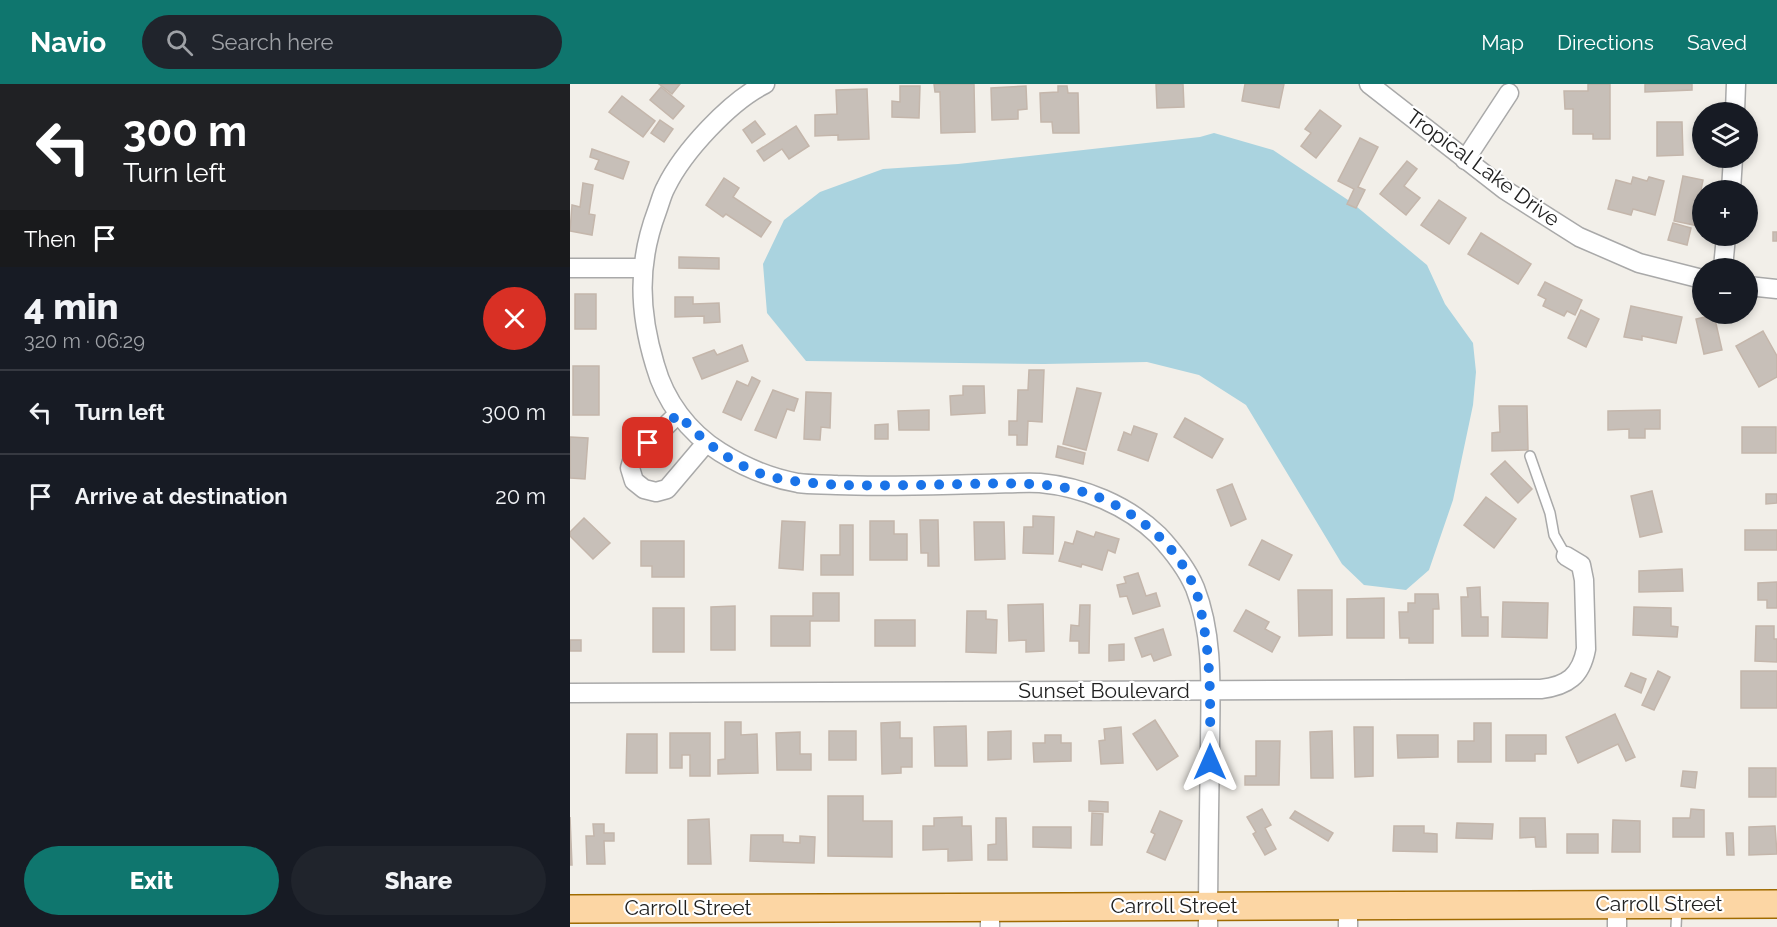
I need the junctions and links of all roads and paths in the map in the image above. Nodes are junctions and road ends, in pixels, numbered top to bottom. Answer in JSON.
{"nodes":[{"id":1,"x":765,"y":84,"type":"edge"},
{"id":2,"x":1369,"y":84,"type":"edge"},
{"id":3,"x":1736,"y":84,"type":"edge"},
{"id":4,"x":1509,"y":93,"type":"dead end"},
{"id":5,"x":1735,"y":102,"type":"edge"},
{"id":6,"x":1465,"y":160,"type":"junction"},
{"id":7,"x":570,"y":268,"type":"edge"},
{"id":8,"x":643,"y":268,"type":"junction"},
{"id":9,"x":1692,"y":276,"type":"edge"},
{"id":10,"x":1758,"y":287,"type":"edge"},
{"id":11,"x":1777,"y":289,"type":"edge"},
{"id":12,"x":678,"y":414,"type":"junction"},
{"id":13,"x":706,"y":443,"type":"junction"},
{"id":14,"x":1530,"y":456,"type":"dead end"},
{"id":15,"x":1566,"y":556,"type":"joint"},
{"id":16,"x":1210,"y":691,"type":"junction"},
{"id":17,"x":570,"y":693,"type":"edge"},
{"id":18,"x":1777,"y":904,"type":"edge"},
{"id":19,"x":570,"y":909,"type":"edge"},
{"id":20,"x":1348,"y":916,"type":"edge"},
{"id":21,"x":1617,"y":916,"type":"edge"},
{"id":22,"x":1676,"y":916,"type":"edge"},
{"id":23,"x":990,"y":917,"type":"edge"},
{"id":24,"x":1208,"y":917,"type":"edge"}],
"edges":[{"from":1,"to":8,"type":"street"},
{"from":2,"to":6,"type":"street","name":"Tropical Lake Drive"},
{"from":3,"to":5,"type":"street"},
{"from":4,"to":6,"type":"street"},
{"from":6,"to":9,"type":"street","name":"Tropical Lake Drive"},
{"from":7,"to":8,"type":"street"},
{"from":8,"to":12,"type":"street"},
{"from":10,"to":11,"type":"street"},
{"from":12,"to":13,"type":"street"},
{"from":12,"to":13,"type":"street"},
{"from":13,"to":16,"type":"street"},
{"from":14,"to":15,"type":"lane"},
{"from":15,"to":16,"type":"street","name":"Sunset Boulevard"},
{"from":16,"to":17,"type":"street","name":"Sunset Boulevard"},
{"from":16,"to":24,"type":"street"},
{"from":18,"to":22,"type":"main road","name":"Carroll Street"},
{"from":19,"to":23,"type":"main road","name":"Carroll Street"},
{"from":20,"to":21,"type":"main road","name":"Carroll Street"},
{"from":20,"to":24,"type":"main road","name":"Carroll Street"},
{"from":21,"to":22,"type":"main road","name":"Carroll Street"},
{"from":23,"to":24,"type":"main road","name":"Carroll Street"}]}
